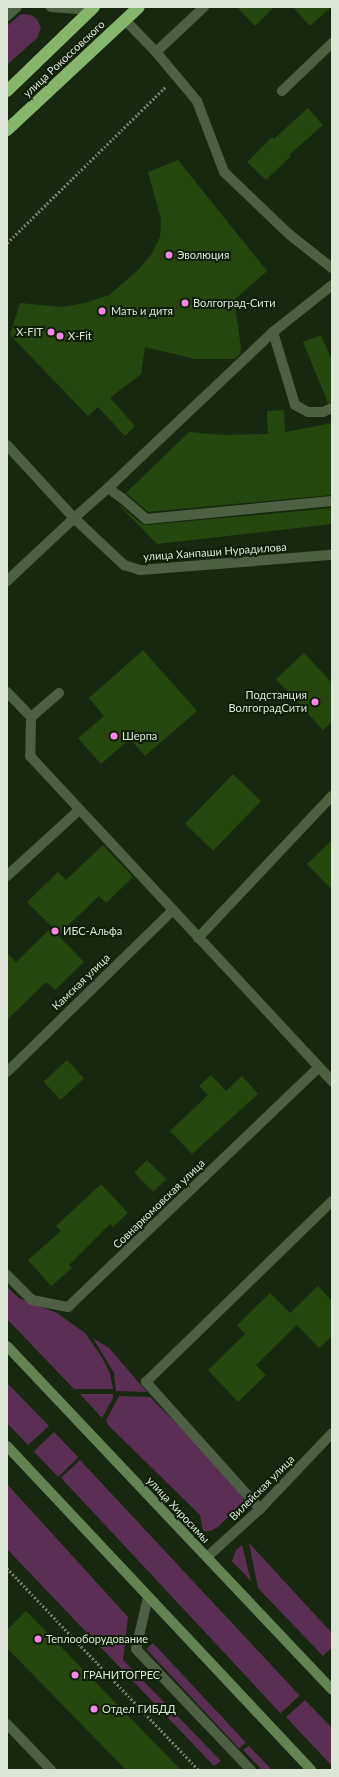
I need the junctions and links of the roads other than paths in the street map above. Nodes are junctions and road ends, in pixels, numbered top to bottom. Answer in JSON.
{"nodes":[{"id":1,"x":17,"y":7,"type":"edge"},
{"id":2,"x":51,"y":7,"type":"edge"},
{"id":3,"x":139,"y":7,"type":"edge"},
{"id":4,"x":204,"y":7,"type":"edge"},
{"id":5,"x":93,"y":9,"type":"edge"},
{"id":6,"x":7,"y":16,"type":"edge"},
{"id":7,"x":125,"y":20,"type":"junction"},
{"id":8,"x":332,"y":43,"type":"edge"},
{"id":9,"x":156,"y":52,"type":"junction"},
{"id":10,"x":282,"y":91,"type":"dead end"},
{"id":11,"x":7,"y":92,"type":"edge"},
{"id":12,"x":7,"y":130,"type":"edge"},
{"id":13,"x":332,"y":268,"type":"edge"},
{"id":14,"x":332,"y":285,"type":"edge"},
{"id":15,"x":273,"y":332,"type":"junction"},
{"id":16,"x":332,"y":408,"type":"edge"},
{"id":17,"x":7,"y":445,"type":"edge"},
{"id":18,"x":108,"y":488,"type":"junction"},
{"id":19,"x":332,"y":500,"type":"edge"},
{"id":20,"x":74,"y":518,"type":"junction"},
{"id":21,"x":332,"y":555,"type":"edge"},
{"id":22,"x":7,"y":581,"type":"edge"},
{"id":23,"x":7,"y":692,"type":"edge"},
{"id":24,"x":59,"y":693,"type":"dead end"},
{"id":25,"x":32,"y":718,"type":"junction"},
{"id":26,"x":332,"y":796,"type":"edge"},
{"id":27,"x":79,"y":810,"type":"junction"},
{"id":28,"x":7,"y":876,"type":"edge"},
{"id":29,"x":172,"y":910,"type":"junction"},
{"id":30,"x":198,"y":938,"type":"junction"},
{"id":31,"x":318,"y":1068,"type":"junction"},
{"id":32,"x":7,"y":1072,"type":"edge"},
{"id":33,"x":332,"y":1081,"type":"edge"},
{"id":34,"x":332,"y":1201,"type":"edge"},
{"id":35,"x":7,"y":1275,"type":"edge"},
{"id":36,"x":7,"y":1346,"type":"edge"},
{"id":37,"x":332,"y":1433,"type":"edge"},
{"id":38,"x":7,"y":1446,"type":"edge"},
{"id":39,"x":260,"y":1508,"type":"junction"},
{"id":40,"x":206,"y":1557,"type":"junction"},
{"id":41,"x":148,"y":1597,"type":"junction"},
{"id":42,"x":332,"y":1690,"type":"edge"},
{"id":43,"x":7,"y":1724,"type":"edge"},
{"id":44,"x":52,"y":1770,"type":"edge"},
{"id":45,"x":250,"y":1770,"type":"edge"},
{"id":46,"x":311,"y":1770,"type":"edge"}],
"edges":[{"from":1,"to":6,"type":"street"},
{"from":2,"to":5,"type":"street"},
{"from":3,"to":7,"type":"highway","name":"улица Рокоссовского"},
{"from":4,"to":9,"type":"street"},
{"from":5,"to":11,"type":"highway","name":"улица Рокоссовского"},
{"from":7,"to":9,"type":"street"},
{"from":7,"to":12,"type":"highway","name":"улица Рокоссовского"},
{"from":8,"to":10,"type":"street"},
{"from":9,"to":13,"type":"street"},
{"from":14,"to":15,"type":"street"},
{"from":15,"to":16,"type":"street"},
{"from":15,"to":18,"type":"street"},
{"from":17,"to":20,"type":"street","name":"улица Ханпаши Нурадилова"},
{"from":18,"to":19,"type":"street"},
{"from":18,"to":20,"type":"street"},
{"from":20,"to":21,"type":"street","name":"улица Ханпаши Нурадилова"},
{"from":20,"to":22,"type":"street"},
{"from":23,"to":25,"type":"street"},
{"from":24,"to":25,"type":"street"},
{"from":25,"to":27,"type":"street"},
{"from":26,"to":30,"type":"street"},
{"from":27,"to":28,"type":"street"},
{"from":27,"to":29,"type":"street"},
{"from":29,"to":30,"type":"street"},
{"from":29,"to":32,"type":"street","name":"Камская улица"},
{"from":30,"to":31,"type":"street"},
{"from":31,"to":33,"type":"street"},
{"from":31,"to":35,"type":"street","name":"Совнаркомовская улица"},
{"from":34,"to":39,"type":"street"},
{"from":36,"to":40,"type":"main road","name":"улица Хиросимы"},
{"from":37,"to":39,"type":"street","name":"Вилейская улица"},
{"from":38,"to":41,"type":"main road"},
{"from":39,"to":40,"type":"street","name":"Вилейская улица"},
{"from":40,"to":42,"type":"main road","name":"улица Хиросимы"},
{"from":41,"to":45,"type":"street"},
{"from":41,"to":46,"type":"main road"},
{"from":43,"to":44,"type":"street"}]}
